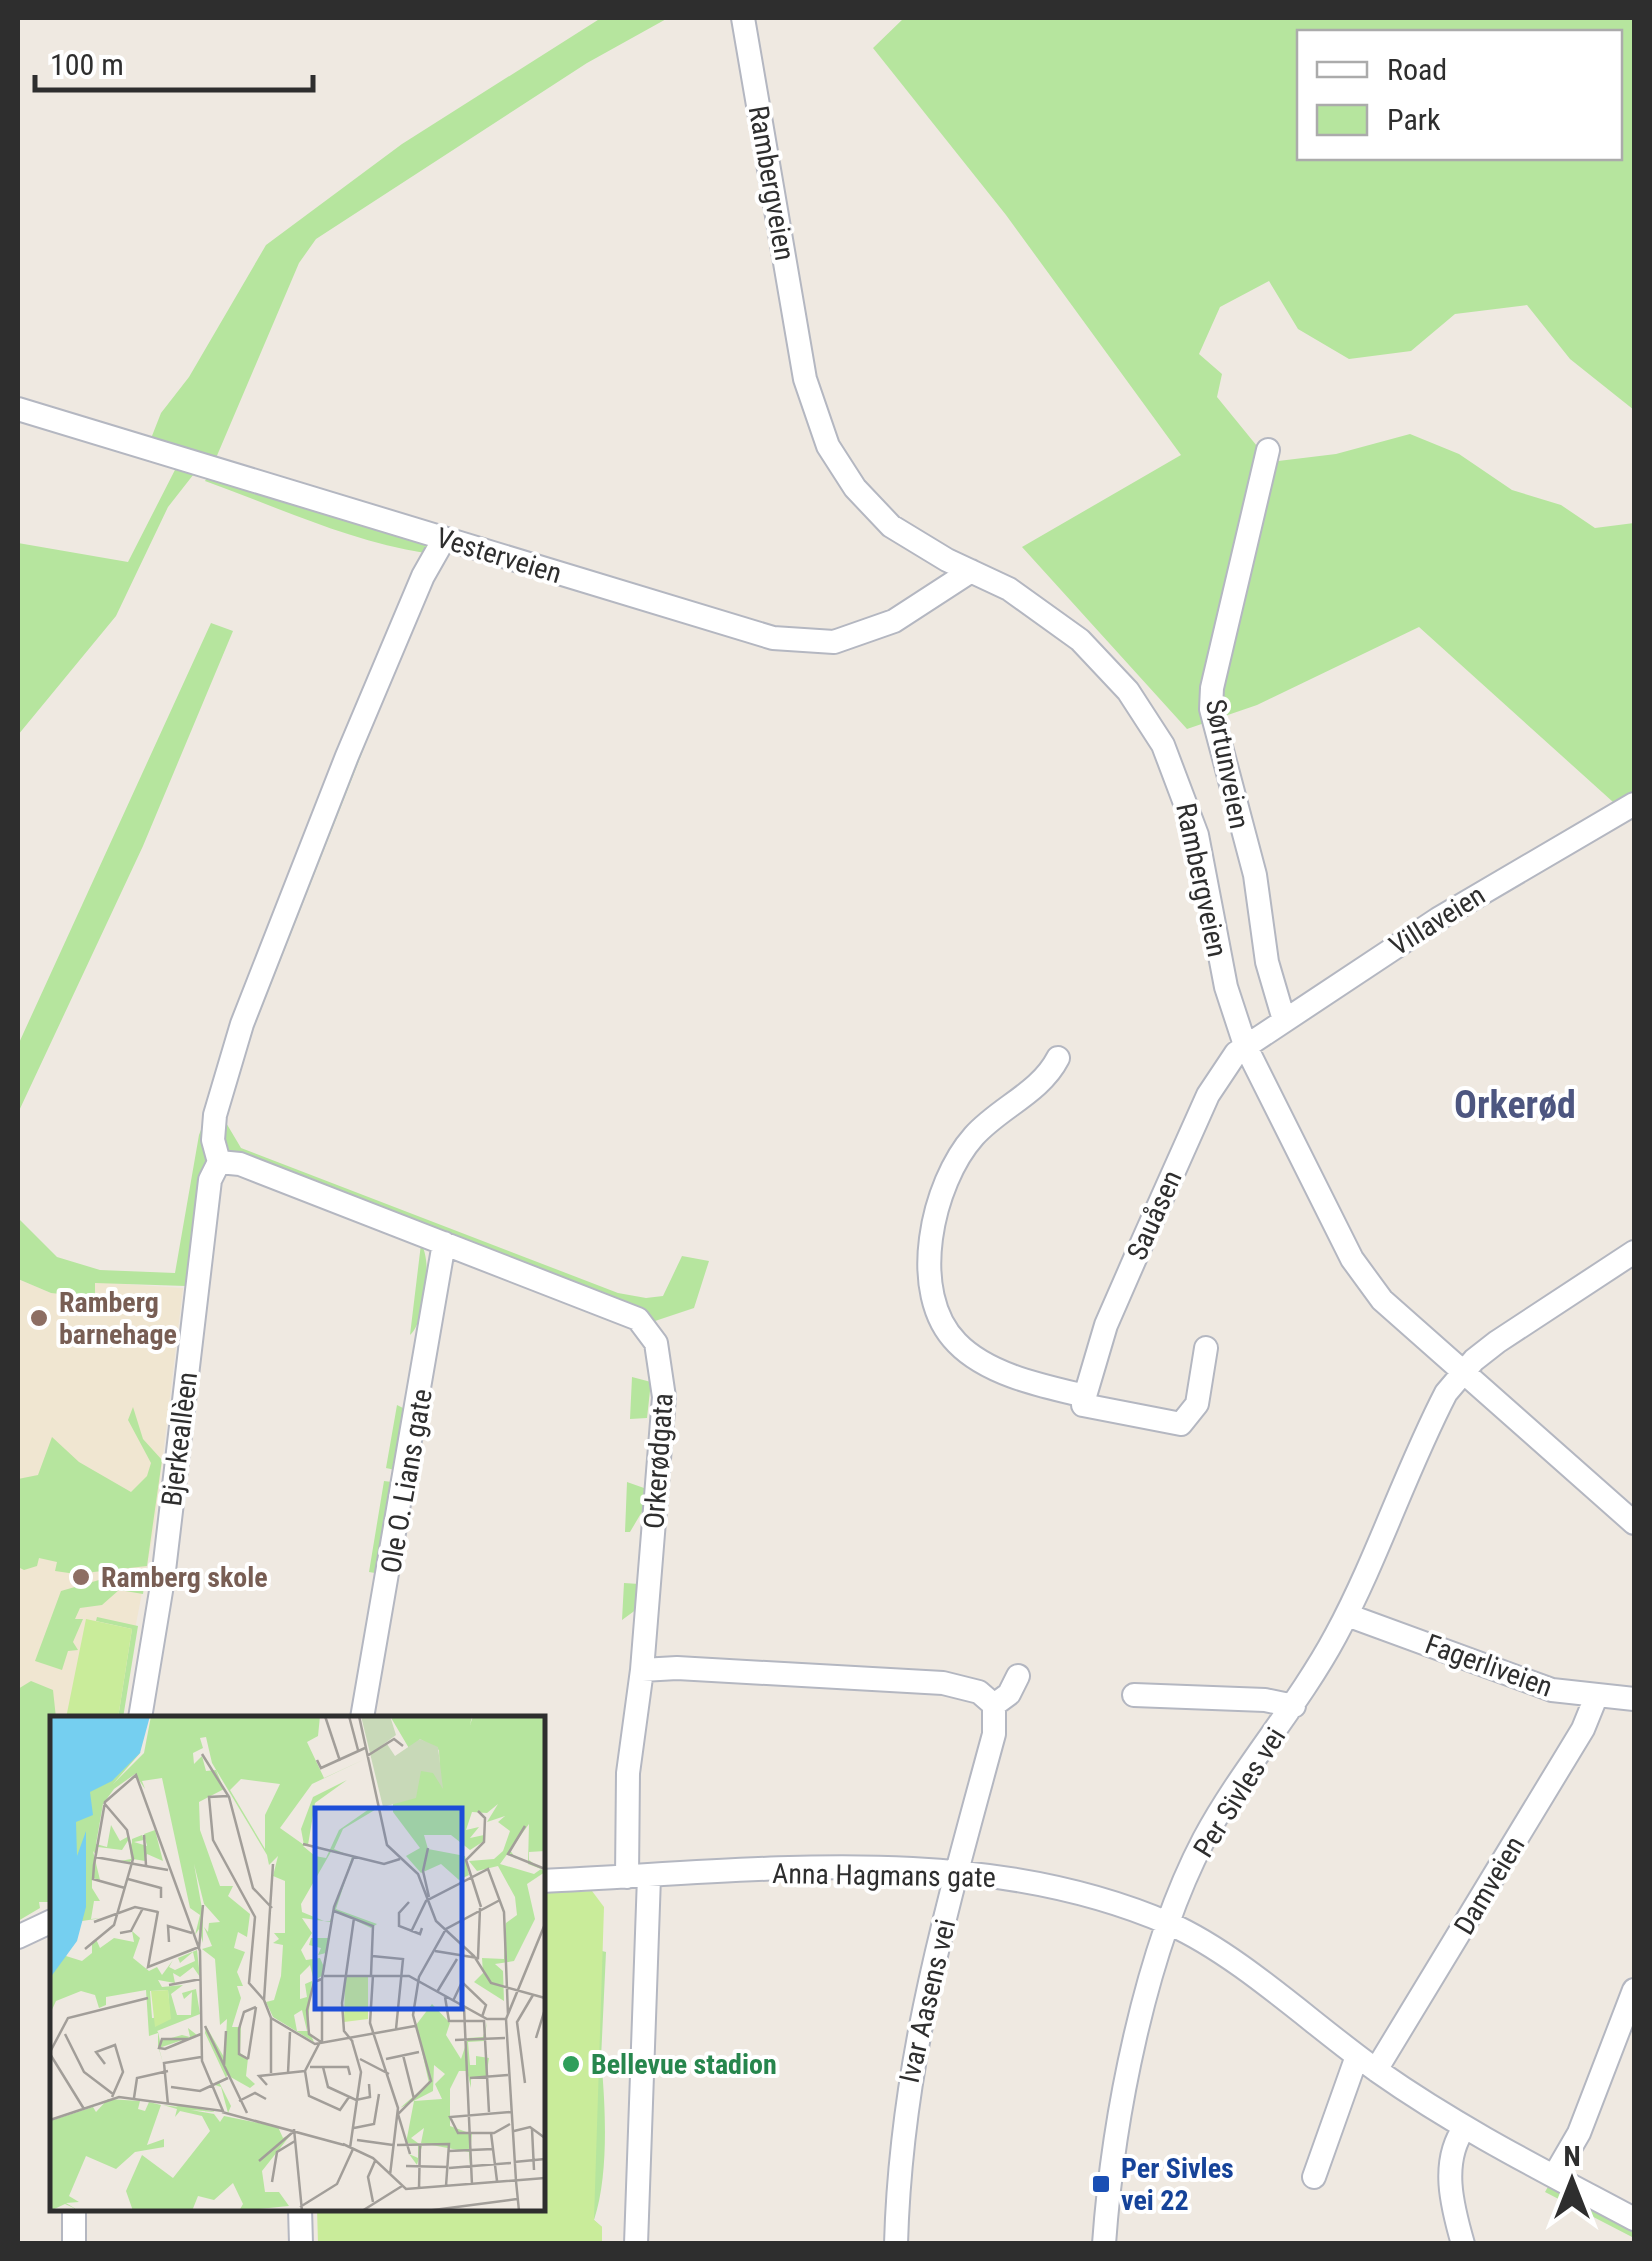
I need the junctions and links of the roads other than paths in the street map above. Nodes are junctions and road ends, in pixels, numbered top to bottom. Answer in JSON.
{"nodes":[{"id":1,"x":742,"y":18,"type":"edge"},
{"id":2,"x":18,"y":409,"type":"edge"},
{"id":3,"x":1268,"y":450,"type":"dead end"},
{"id":4,"x":444,"y":539,"type":"junction"},
{"id":5,"x":971,"y":571,"type":"junction"},
{"id":6,"x":1634,"y":804,"type":"edge"},
{"id":7,"x":1284,"y":1020,"type":"junction"},
{"id":8,"x":1246,"y":1045,"type":"junction"},
{"id":9,"x":1058,"y":1058,"type":"dead end"},
{"id":10,"x":219,"y":1162,"type":"junction"},
{"id":11,"x":444,"y":1244,"type":"junction"},
{"id":12,"x":1634,"y":1252,"type":"edge"},
{"id":13,"x":1206,"y":1348,"type":"dead end"},
{"id":14,"x":1464,"y":1374,"type":"junction"},
{"id":15,"x":1084,"y":1396,"type":"junction"},
{"id":16,"x":1634,"y":1523,"type":"edge"},
{"id":17,"x":1347,"y":1615,"type":"junction"},
{"id":18,"x":642,"y":1670,"type":"junction"},
{"id":19,"x":1018,"y":1676,"type":"dead end"},
{"id":20,"x":1134,"y":1695,"type":"dead end"},
{"id":21,"x":1596,"y":1697,"type":"junction"},
{"id":22,"x":1634,"y":1699,"type":"edge"},
{"id":23,"x":994,"y":1705,"type":"junction"},
{"id":24,"x":1294,"y":1706,"type":"junction"},
{"id":25,"x":140,"y":1716,"type":"edge"},
{"id":26,"x":362,"y":1716,"type":"edge"},
{"id":27,"x":957,"y":1872,"type":"junction"},
{"id":28,"x":638,"y":1877,"type":"junction"},
{"id":29,"x":545,"y":1881,"type":"edge"},
{"id":30,"x":50,"y":1922,"type":"edge"},
{"id":31,"x":1170,"y":1924,"type":"junction"},
{"id":32,"x":18,"y":1937,"type":"edge"},
{"id":33,"x":1634,"y":1990,"type":"edge"},
{"id":34,"x":1366,"y":2063,"type":"junction"},
{"id":35,"x":1465,"y":2127,"type":"junction"},
{"id":36,"x":1554,"y":2176,"type":"junction"},
{"id":37,"x":1314,"y":2177,"type":"dead end"},
{"id":38,"x":74,"y":2211,"type":"edge"},
{"id":39,"x":300,"y":2211,"type":"edge"},
{"id":40,"x":1634,"y":2220,"type":"edge"},
{"id":41,"x":74,"y":2244,"type":"edge"},
{"id":42,"x":300,"y":2244,"type":"edge"},
{"id":43,"x":636,"y":2244,"type":"edge"},
{"id":44,"x":896,"y":2244,"type":"edge"},
{"id":45,"x":1104,"y":2244,"type":"edge"},
{"id":46,"x":1463,"y":2244,"type":"edge"}],
"edges":[{"from":1,"to":5,"type":"street","name":"Rambergveien"},
{"from":2,"to":4,"type":"street","name":"Vesterveien"},
{"from":3,"to":7,"type":"street","name":"Sørtunveien"},
{"from":4,"to":5,"type":"street","name":"Vesterveien"},
{"from":4,"to":10,"type":"street","name":"Bjerkeallèen"},
{"from":5,"to":8,"type":"street","name":"Rambergveien"},
{"from":6,"to":7,"type":"street","name":"Villaveien"},
{"from":7,"to":8,"type":"street","name":"Villaveien"},
{"from":8,"to":14,"type":"street","name":"Rambergveien"},
{"from":8,"to":15,"type":"street","name":"Sauåsen"},
{"from":9,"to":15,"type":"street"},
{"from":10,"to":11,"type":"street","name":"Orkerødgata"},
{"from":10,"to":25,"type":"street","name":"Bjerkeallèen"},
{"from":11,"to":18,"type":"street","name":"Orkerødgata"},
{"from":11,"to":26,"type":"street","name":"Ole O. Lians gate"},
{"from":12,"to":14,"type":"street","name":"Per Sivles vei"},
{"from":13,"to":15,"type":"street"},
{"from":14,"to":16,"type":"street","name":"Rambergveien"},
{"from":14,"to":17,"type":"street","name":"Per Sivles vei"},
{"from":17,"to":21,"type":"street","name":"Fagerliveien"},
{"from":17,"to":24,"type":"street","name":"Per Sivles vei"},
{"from":18,"to":23,"type":"street"},
{"from":18,"to":28,"type":"street","name":"Orkerødgata"},
{"from":19,"to":23,"type":"street"},
{"from":20,"to":24,"type":"street"},
{"from":21,"to":22,"type":"street","name":"Fagerliveien"},
{"from":21,"to":34,"type":"street","name":"Damveien"},
{"from":23,"to":27,"type":"street","name":"Ivar Aasens vei"},
{"from":24,"to":31,"type":"street","name":"Per Sivles vei"},
{"from":27,"to":28,"type":"street","name":"Anna Hagmans gate"},
{"from":27,"to":31,"type":"street","name":"Anna Hagmans gate"},
{"from":27,"to":44,"type":"street","name":"Ivar Aasens vei"},
{"from":28,"to":29,"type":"street","name":"Anna Hagmans gate"},
{"from":28,"to":43,"type":"street","name":"Orkerødgata"},
{"from":30,"to":32,"type":"street"},
{"from":31,"to":34,"type":"street","name":"Anna Hagmans gate"},
{"from":31,"to":45,"type":"street","name":"Per Sivles vei"},
{"from":33,"to":36,"type":"street"},
{"from":34,"to":35,"type":"street","name":"Anna Hagmans gate"},
{"from":34,"to":37,"type":"street"},
{"from":35,"to":36,"type":"street","name":"Anna Hagmans gate"},
{"from":35,"to":46,"type":"street"},
{"from":36,"to":40,"type":"street","name":"Anna Hagmans gate"},
{"from":38,"to":41,"type":"street"},
{"from":39,"to":42,"type":"street"}]}
